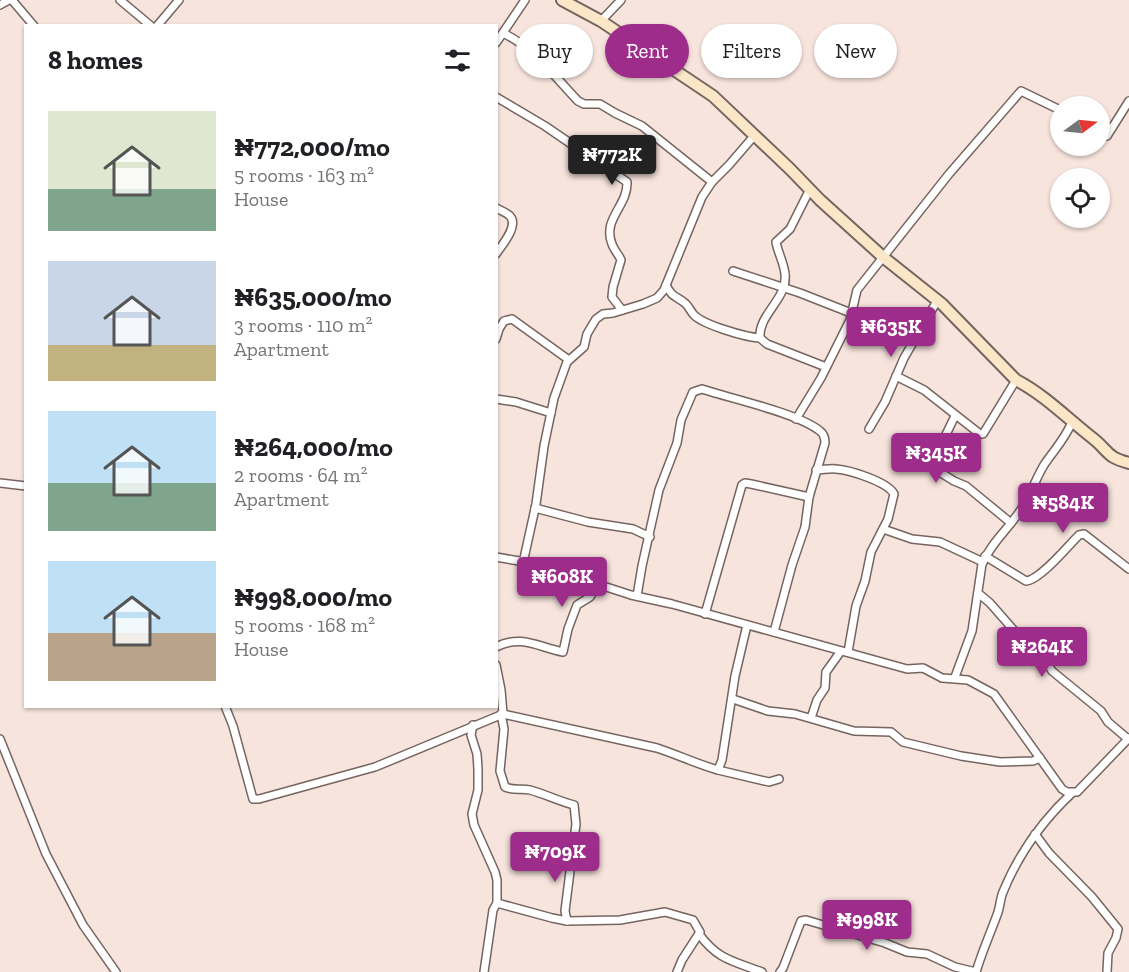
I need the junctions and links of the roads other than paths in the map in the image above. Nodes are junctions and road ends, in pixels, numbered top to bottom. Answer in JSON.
{"nodes":[{"id":1,"x":11,"y":0,"type":"edge"},
{"id":2,"x":120,"y":0,"type":"edge"},
{"id":3,"x":179,"y":0,"type":"edge"},
{"id":4,"x":525,"y":0,"type":"edge"},
{"id":5,"x":562,"y":0,"type":"edge"},
{"id":6,"x":621,"y":0,"type":"edge"},
{"id":7,"x":0,"y":5,"type":"edge"},
{"id":8,"x":601,"y":21,"type":"junction"},
{"id":9,"x":32,"y":24,"type":"edge"},
{"id":10,"x":149,"y":24,"type":"edge"},
{"id":11,"x":159,"y":24,"type":"edge"},
{"id":12,"x":503,"y":33,"type":"junction"},
{"id":13,"x":498,"y":40,"type":"edge"},
{"id":14,"x":498,"y":98,"type":"edge"},
{"id":15,"x":1129,"y":101,"type":"edge"},
{"id":16,"x":1050,"y":105,"type":"edge"},
{"id":17,"x":1110,"y":131,"type":"edge"},
{"id":18,"x":754,"y":136,"type":"junction"},
{"id":19,"x":712,"y":182,"type":"junction"},
{"id":20,"x":810,"y":189,"type":"junction"},
{"id":21,"x":498,"y":209,"type":"edge"},
{"id":22,"x":498,"y":250,"type":"edge"},
{"id":23,"x":883,"y":257,"type":"junction"},
{"id":24,"x":733,"y":271,"type":"dead end"},
{"id":25,"x":666,"y":285,"type":"junction"},
{"id":26,"x":783,"y":289,"type":"junction"},
{"id":27,"x":938,"y":301,"type":"junction"},
{"id":28,"x":622,"y":310,"type":"junction"},
{"id":29,"x":851,"y":313,"type":"junction"},
{"id":30,"x":498,"y":332,"type":"edge"},
{"id":31,"x":760,"y":338,"type":"junction"},
{"id":32,"x":569,"y":360,"type":"junction"},
{"id":33,"x":826,"y":367,"type":"junction"},
{"id":34,"x":896,"y":376,"type":"junction"},
{"id":35,"x":1016,"y":380,"type":"junction"},
{"id":36,"x":498,"y":399,"type":"edge"},
{"id":37,"x":551,"y":413,"type":"junction"},
{"id":38,"x":955,"y":416,"type":"junction"},
{"id":39,"x":796,"y":419,"type":"junction"},
{"id":40,"x":1072,"y":422,"type":"junction"},
{"id":41,"x":869,"y":429,"type":"dead end"},
{"id":42,"x":1129,"y":463,"type":"edge"},
{"id":43,"x":816,"y":470,"type":"junction"},
{"id":44,"x":0,"y":483,"type":"edge"},
{"id":45,"x":24,"y":486,"type":"edge"},
{"id":46,"x":809,"y":497,"type":"junction"},
{"id":47,"x":535,"y":508,"type":"junction"},
{"id":48,"x":1011,"y":523,"type":"junction"},
{"id":49,"x":883,"y":530,"type":"junction"},
{"id":50,"x":650,"y":537,"type":"junction"},
{"id":51,"x":498,"y":557,"type":"edge"},
{"id":52,"x":984,"y":559,"type":"junction"},
{"id":53,"x":523,"y":563,"type":"junction"},
{"id":54,"x":1129,"y":569,"type":"edge"},
{"id":55,"x":598,"y":584,"type":"junction"},
{"id":56,"x":978,"y":593,"type":"junction"},
{"id":57,"x":637,"y":596,"type":"junction"},
{"id":58,"x":705,"y":614,"type":"junction"},
{"id":59,"x":747,"y":625,"type":"junction"},
{"id":60,"x":774,"y":632,"type":"junction"},
{"id":61,"x":498,"y":646,"type":"edge"},
{"id":62,"x":844,"y":651,"type":"junction"},
{"id":63,"x":498,"y":676,"type":"edge"},
{"id":64,"x":955,"y":678,"type":"junction"},
{"id":65,"x":733,"y":699,"type":"junction"},
{"id":66,"x":226,"y":708,"type":"edge"},
{"id":67,"x":502,"y":714,"type":"junction"},
{"id":68,"x":812,"y":718,"type":"junction"},
{"id":69,"x":473,"y":725,"type":"junction"},
{"id":70,"x":0,"y":739,"type":"edge"},
{"id":71,"x":1128,"y":739,"type":"edge"},
{"id":72,"x":1040,"y":758,"type":"junction"},
{"id":73,"x":718,"y":770,"type":"junction"},
{"id":74,"x":779,"y":779,"type":"dead end"},
{"id":75,"x":1072,"y":793,"type":"junction"},
{"id":76,"x":1035,"y":834,"type":"junction"},
{"id":77,"x":497,"y":903,"type":"junction"},
{"id":78,"x":567,"y":921,"type":"junction"},
{"id":79,"x":699,"y":934,"type":"junction"},
{"id":80,"x":116,"y":972,"type":"edge"},
{"id":81,"x":484,"y":972,"type":"edge"},
{"id":82,"x":677,"y":972,"type":"edge"},
{"id":83,"x":762,"y":972,"type":"edge"},
{"id":84,"x":780,"y":972,"type":"edge"},
{"id":85,"x":976,"y":972,"type":"edge"},
{"id":86,"x":1107,"y":972,"type":"edge"}],
"edges":[{"from":1,"to":7,"type":"street"},
{"from":1,"to":9,"type":"street"},
{"from":2,"to":10,"type":"street"},
{"from":3,"to":11,"type":"street"},
{"from":4,"to":12,"type":"street"},
{"from":5,"to":8,"type":"street"},
{"from":6,"to":8,"type":"street"},
{"from":8,"to":18,"type":"street"},
{"from":12,"to":13,"type":"street"},
{"from":12,"to":19,"type":"street"},
{"from":14,"to":28,"type":"street"},
{"from":15,"to":17,"type":"street"},
{"from":16,"to":23,"type":"street"},
{"from":18,"to":19,"type":"street"},
{"from":18,"to":20,"type":"street"},
{"from":19,"to":25,"type":"street"},
{"from":20,"to":23,"type":"street"},
{"from":20,"to":26,"type":"street"},
{"from":21,"to":22,"type":"street"},
{"from":23,"to":27,"type":"street"},
{"from":23,"to":29,"type":"street"},
{"from":24,"to":26,"type":"street"},
{"from":25,"to":28,"type":"street"},
{"from":25,"to":31,"type":"street"},
{"from":26,"to":29,"type":"street"},
{"from":26,"to":31,"type":"street"},
{"from":27,"to":34,"type":"street"},
{"from":27,"to":35,"type":"street"},
{"from":28,"to":32,"type":"street"},
{"from":29,"to":33,"type":"street"},
{"from":30,"to":32,"type":"street"},
{"from":31,"to":33,"type":"street"},
{"from":32,"to":37,"type":"street"},
{"from":33,"to":39,"type":"street"},
{"from":34,"to":38,"type":"street"},
{"from":34,"to":41,"type":"street"},
{"from":35,"to":38,"type":"street"},
{"from":35,"to":40,"type":"street"},
{"from":36,"to":37,"type":"street"},
{"from":37,"to":47,"type":"street"},
{"from":38,"to":48,"type":"street"},
{"from":39,"to":43,"type":"street"},
{"from":39,"to":50,"type":"street"},
{"from":40,"to":42,"type":"street"},
{"from":40,"to":48,"type":"street"},
{"from":43,"to":46,"type":"street"},
{"from":43,"to":49,"type":"street"},
{"from":44,"to":45,"type":"street"},
{"from":46,"to":58,"type":"street"},
{"from":46,"to":60,"type":"street"},
{"from":47,"to":50,"type":"street"},
{"from":47,"to":53,"type":"street"},
{"from":48,"to":52,"type":"street"},
{"from":49,"to":52,"type":"street"},
{"from":49,"to":62,"type":"street"},
{"from":50,"to":57,"type":"street"},
{"from":51,"to":53,"type":"street"},
{"from":52,"to":54,"type":"street"},
{"from":52,"to":56,"type":"street"},
{"from":53,"to":55,"type":"street"},
{"from":55,"to":57,"type":"street"},
{"from":55,"to":61,"type":"street"},
{"from":56,"to":64,"type":"street"},
{"from":56,"to":71,"type":"street"},
{"from":57,"to":58,"type":"street"},
{"from":58,"to":59,"type":"street"},
{"from":59,"to":60,"type":"street"},
{"from":59,"to":65,"type":"street"},
{"from":60,"to":62,"type":"street"},
{"from":62,"to":64,"type":"street"},
{"from":62,"to":68,"type":"street"},
{"from":63,"to":67,"type":"street"},
{"from":64,"to":72,"type":"street"},
{"from":65,"to":68,"type":"street"},
{"from":65,"to":73,"type":"street"},
{"from":66,"to":69,"type":"street"},
{"from":67,"to":69,"type":"street"},
{"from":67,"to":73,"type":"street"},
{"from":67,"to":78,"type":"street"},
{"from":68,"to":72,"type":"street"},
{"from":69,"to":77,"type":"street"},
{"from":70,"to":80,"type":"street"},
{"from":71,"to":75,"type":"street"},
{"from":72,"to":75,"type":"street"},
{"from":73,"to":74,"type":"street"},
{"from":75,"to":76,"type":"street"},
{"from":76,"to":85,"type":"street"},
{"from":76,"to":86,"type":"street"},
{"from":77,"to":78,"type":"street"},
{"from":77,"to":81,"type":"street"},
{"from":78,"to":79,"type":"street"},
{"from":79,"to":82,"type":"street"},
{"from":79,"to":83,"type":"street"},
{"from":84,"to":85,"type":"street"}]}
